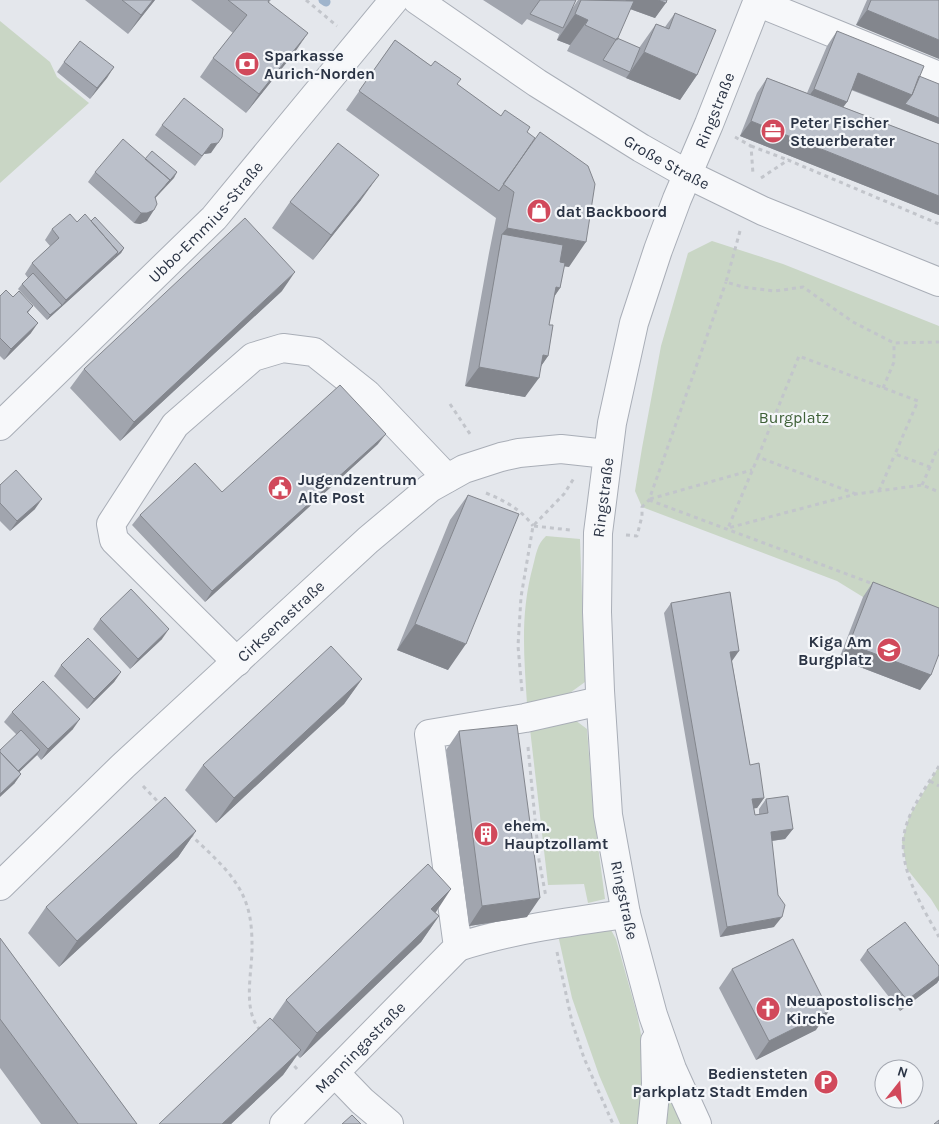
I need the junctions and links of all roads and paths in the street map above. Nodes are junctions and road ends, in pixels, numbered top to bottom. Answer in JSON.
{"nodes":[{"id":1,"x":306,"y":0,"type":"edge"},
{"id":2,"x":394,"y":0,"type":"edge"},
{"id":3,"x":417,"y":0,"type":"edge"},
{"id":4,"x":758,"y":1,"type":"edge"},
{"id":5,"x":359,"y":43,"type":"junction"},
{"id":6,"x":939,"y":76,"type":"edge"},
{"id":7,"x":709,"y":124,"type":"junction"},
{"id":8,"x":751,"y":146,"type":"junction"},
{"id":9,"x":788,"y":160,"type":"junction"},
{"id":10,"x":687,"y":174,"type":"junction"},
{"id":11,"x":748,"y":204,"type":"junction"},
{"id":12,"x":939,"y":224,"type":"edge"},
{"id":13,"x":726,"y":282,"type":"junction"},
{"id":14,"x":939,"y":282,"type":"edge"},
{"id":15,"x":939,"y":342,"type":"edge"},
{"id":16,"x":894,"y":343,"type":"junction"},
{"id":17,"x":883,"y":388,"type":"junction"},
{"id":18,"x":450,"y":404,"type":"dead end"},
{"id":19,"x":0,"y":426,"type":"edge"},
{"id":20,"x":474,"y":438,"type":"dead end"},
{"id":21,"x":939,"y":450,"type":"edge"},
{"id":22,"x":608,"y":454,"type":"junction"},
{"id":23,"x":895,"y":454,"type":"junction"},
{"id":24,"x":758,"y":457,"type":"junction"},
{"id":25,"x":930,"y":467,"type":"junction"},
{"id":26,"x":753,"y":470,"type":"junction"},
{"id":27,"x":447,"y":478,"type":"junction"},
{"id":28,"x":922,"y":485,"type":"junction"},
{"id":29,"x":879,"y":491,"type":"junction"},
{"id":30,"x":939,"y":492,"type":"edge"},
{"id":31,"x":564,"y":494,"type":"dead end"},
{"id":32,"x":856,"y":494,"type":"junction"},
{"id":33,"x":649,"y":500,"type":"junction"},
{"id":34,"x":534,"y":526,"type":"junction"},
{"id":35,"x":728,"y":528,"type":"junction"},
{"id":36,"x":878,"y":586,"type":"edge"},
{"id":37,"x":237,"y":662,"type":"junction"},
{"id":38,"x":600,"y":701,"type":"junction"},
{"id":39,"x":525,"y":718,"type":"junction"},
{"id":40,"x":123,"y":766,"type":"junction"},
{"id":41,"x":939,"y":766,"type":"edge"},
{"id":42,"x":930,"y":781,"type":"junction"},
{"id":43,"x":939,"y":786,"type":"edge"},
{"id":44,"x":165,"y":808,"type":"edge"},
{"id":45,"x":186,"y":830,"type":"edge"},
{"id":46,"x":0,"y":886,"type":"edge"},
{"id":47,"x":626,"y":914,"type":"junction"},
{"id":48,"x":551,"y":924,"type":"junction"},
{"id":49,"x":939,"y":937,"type":"edge"},
{"id":50,"x":458,"y":947,"type":"junction"},
{"id":51,"x":653,"y":1015,"type":"junction"},
{"id":52,"x":261,"y":1032,"type":"edge"},
{"id":53,"x":286,"y":1058,"type":"edge"},
{"id":54,"x":326,"y":1082,"type":"junction"},
{"id":55,"x":284,"y":1124,"type":"edge"},
{"id":56,"x":389,"y":1124,"type":"edge"},
{"id":57,"x":613,"y":1124,"type":"edge"},
{"id":58,"x":652,"y":1124,"type":"edge"},
{"id":59,"x":697,"y":1124,"type":"edge"}],
"edges":[{"from":1,"to":5,"type":"path"},
{"from":2,"to":5,"type":"street","name":"Ubbo-Emmius-Straße"},
{"from":3,"to":10,"type":"street","name":"Große Straße"},
{"from":4,"to":6,"type":"street"},
{"from":4,"to":7,"type":"street","name":"Ringstraße"},
{"from":5,"to":19,"type":"street","name":"Ubbo-Emmius-Straße"},
{"from":7,"to":8,"type":"path"},
{"from":7,"to":10,"type":"street","name":"Ringstraße"},
{"from":8,"to":9,"type":"path"},
{"from":8,"to":9,"type":"path"},
{"from":9,"to":12,"type":"path"},
{"from":10,"to":11,"type":"street","name":"Große Straße"},
{"from":10,"to":22,"type":"street","name":"Ringstraße"},
{"from":11,"to":13,"type":"path"},
{"from":11,"to":14,"type":"street","name":"Große Straße"},
{"from":13,"to":16,"type":"path"},
{"from":13,"to":33,"type":"path"},
{"from":15,"to":16,"type":"path"},
{"from":16,"to":17,"type":"path"},
{"from":17,"to":23,"type":"path"},
{"from":17,"to":24,"type":"path"},
{"from":18,"to":20,"type":"path"},
{"from":21,"to":25,"type":"path"},
{"from":22,"to":27,"type":"street","name":"Cirksenastraße"},
{"from":22,"to":38,"type":"street","name":"Ringstraße"},
{"from":23,"to":25,"type":"path"},
{"from":23,"to":29,"type":"path"},
{"from":24,"to":26,"type":"path"},
{"from":24,"to":32,"type":"path"},
{"from":25,"to":28,"type":"path"},
{"from":26,"to":33,"type":"path"},
{"from":26,"to":35,"type":"path"},
{"from":27,"to":34,"type":"path"},
{"from":27,"to":37,"type":"street","name":"Cirksenastraße"},
{"from":27,"to":37,"type":"street"},
{"from":28,"to":29,"type":"path"},
{"from":28,"to":30,"type":"path"},
{"from":29,"to":32,"type":"path"},
{"from":31,"to":34,"type":"path"},
{"from":32,"to":35,"type":"path"},
{"from":33,"to":35,"type":"path"},
{"from":34,"to":39,"type":"path"},
{"from":35,"to":36,"type":"path"},
{"from":37,"to":40,"type":"street","name":"Cirksenastraße"},
{"from":38,"to":39,"type":"street"},
{"from":38,"to":47,"type":"street","name":"Ringstraße"},
{"from":39,"to":48,"type":"path"},
{"from":39,"to":50,"type":"street"},
{"from":40,"to":44,"type":"path"},
{"from":40,"to":46,"type":"street","name":"Cirksenastraße"},
{"from":41,"to":42,"type":"path"},
{"from":42,"to":43,"type":"path"},
{"from":42,"to":49,"type":"path"},
{"from":45,"to":52,"type":"path"},
{"from":47,"to":48,"type":"street"},
{"from":47,"to":51,"type":"street","name":"Ringstraße"},
{"from":48,"to":50,"type":"street"},
{"from":48,"to":57,"type":"path"},
{"from":50,"to":54,"type":"street","name":"Manningastraße"},
{"from":51,"to":58,"type":"street","name":"Ringstraße"},
{"from":51,"to":59,"type":"street","name":"Ringstraße"},
{"from":53,"to":54,"type":"path"},
{"from":54,"to":55,"type":"street","name":"Manningastraße"},
{"from":54,"to":56,"type":"street"}]}
